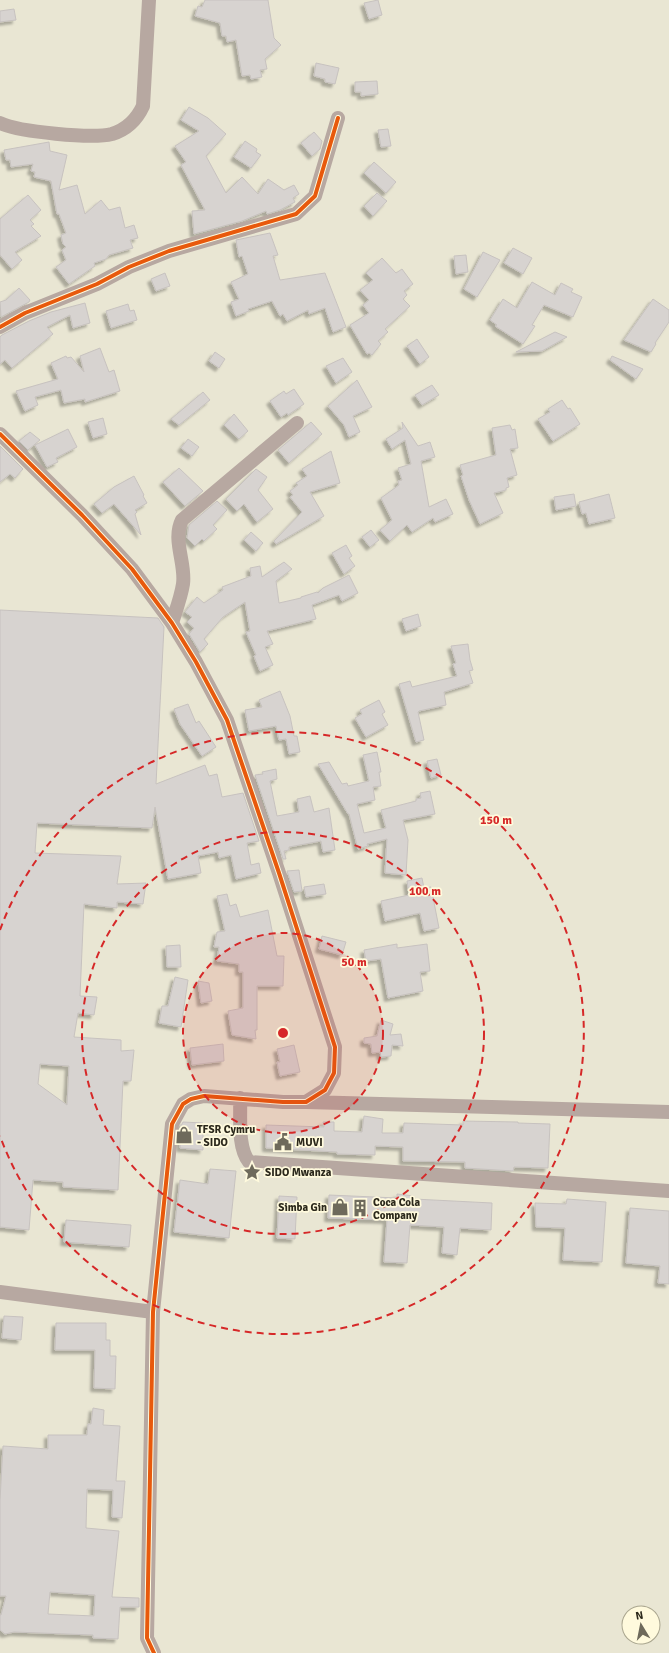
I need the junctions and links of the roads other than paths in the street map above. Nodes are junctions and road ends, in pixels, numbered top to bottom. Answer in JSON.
{"nodes":[{"id":1,"x":149,"y":0,"type":"edge"},
{"id":2,"x":338,"y":118,"type":"dead end"},
{"id":3,"x":0,"y":123,"type":"edge"},
{"id":4,"x":0,"y":327,"type":"edge"},
{"id":5,"x":297,"y":423,"type":"dead end"},
{"id":6,"x":2,"y":439,"type":"edge"},
{"id":7,"x":172,"y":623,"type":"junction"},
{"id":8,"x":240,"y":1098,"type":"junction"},
{"id":9,"x":306,"y":1102,"type":"junction"},
{"id":10,"x":669,"y":1112,"type":"edge"},
{"id":11,"x":669,"y":1190,"type":"edge"},
{"id":12,"x":0,"y":1292,"type":"edge"},
{"id":13,"x":153,"y":1312,"type":"junction"},
{"id":14,"x":154,"y":1653,"type":"edge"}],
"edges":[{"from":1,"to":3,"type":"street"},
{"from":2,"to":4,"type":"street"},
{"from":5,"to":7,"type":"street"},
{"from":6,"to":7,"type":"street"},
{"from":7,"to":9,"type":"street"},
{"from":8,"to":9,"type":"street"},
{"from":8,"to":11,"type":"street"},
{"from":8,"to":13,"type":"street"},
{"from":9,"to":10,"type":"street"},
{"from":12,"to":13,"type":"street"},
{"from":13,"to":14,"type":"street"}]}
